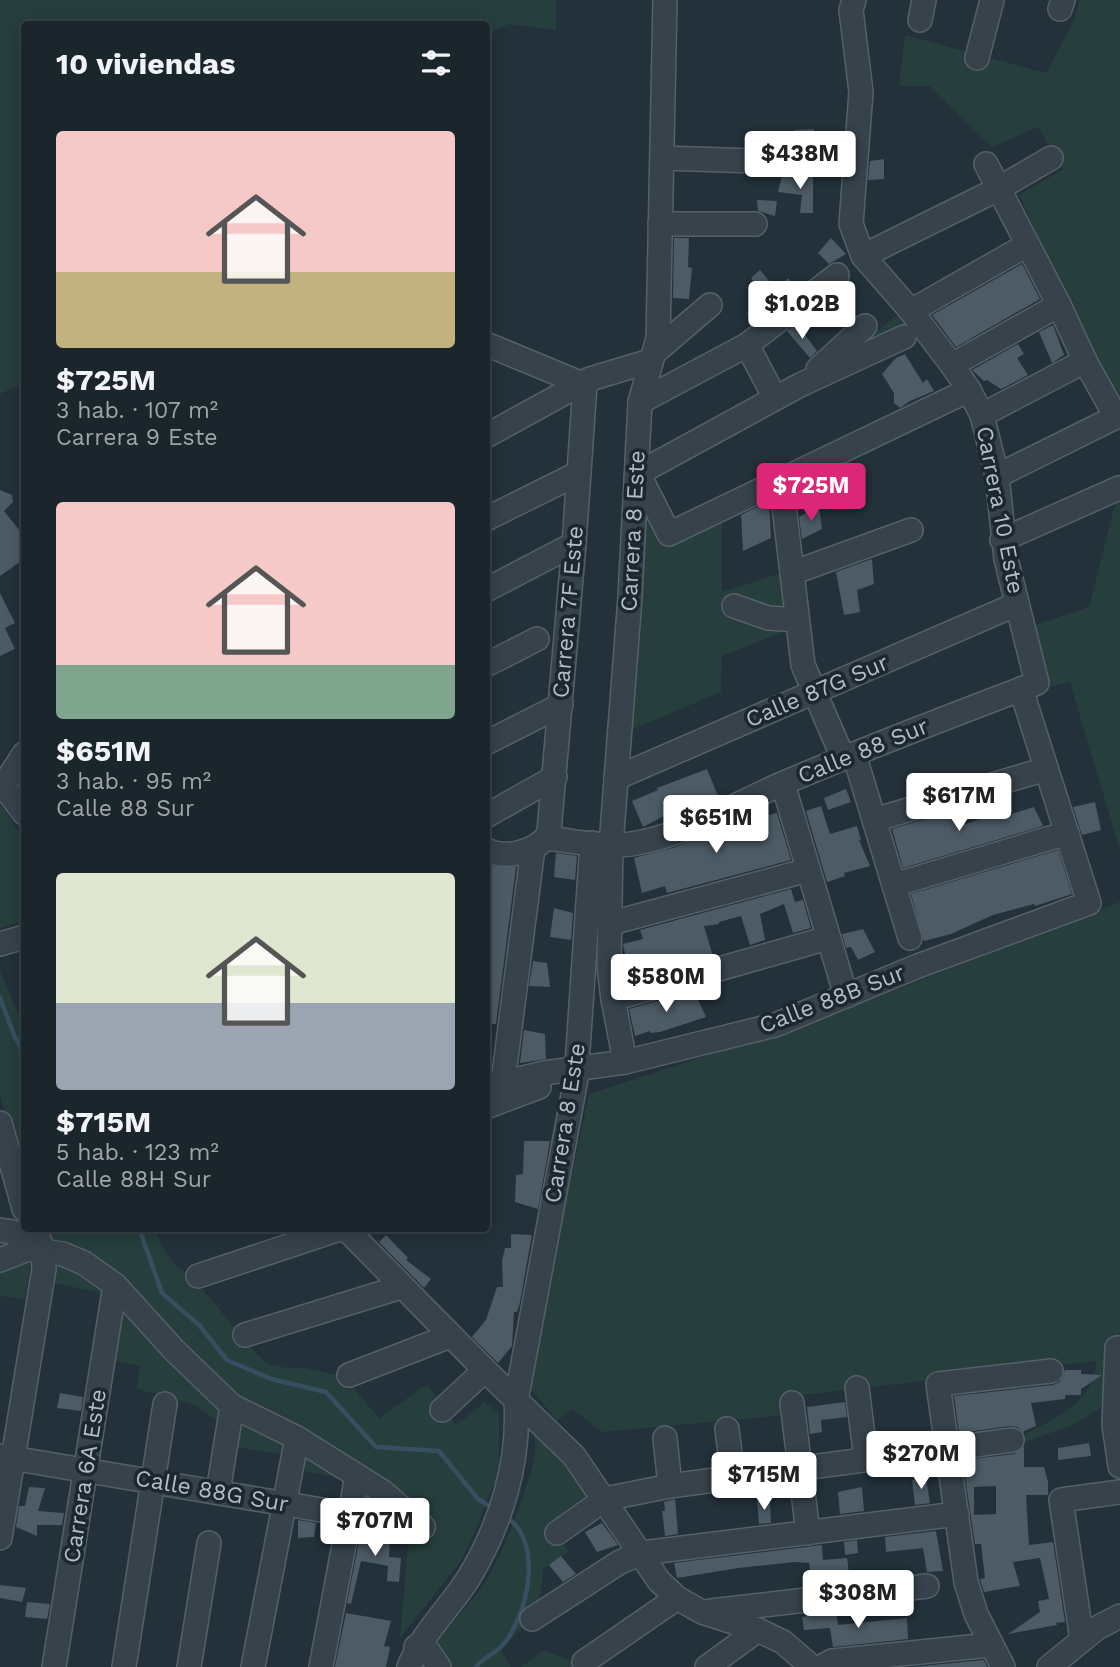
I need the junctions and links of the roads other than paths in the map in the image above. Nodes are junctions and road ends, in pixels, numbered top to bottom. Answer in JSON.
{"nodes":[{"id":1,"x":666,"y":0,"type":"edge"},
{"id":2,"x":854,"y":0,"type":"edge"},
{"id":3,"x":992,"y":0,"type":"edge"},
{"id":4,"x":977,"y":58,"type":"dead end"},
{"id":5,"x":662,"y":158,"type":"junction"},
{"id":6,"x":1051,"y":158,"type":"dead end"},
{"id":7,"x":855,"y":164,"type":"junction"},
{"id":8,"x":986,"y":164,"type":"dead end"},
{"id":9,"x":998,"y":190,"type":"junction"},
{"id":10,"x":660,"y":224,"type":"junction"},
{"id":11,"x":755,"y":224,"type":"dead end"},
{"id":12,"x":1027,"y":245,"type":"junction"},
{"id":13,"x":863,"y":256,"type":"junction"},
{"id":14,"x":837,"y":275,"type":"dead end"},
{"id":15,"x":710,"y":305,"type":"dead end"},
{"id":16,"x":1059,"y":305,"type":"junction"},
{"id":17,"x":911,"y":311,"type":"junction"},
{"id":18,"x":865,"y":326,"type":"dead end"},
{"id":19,"x":904,"y":337,"type":"dead end"},
{"id":20,"x":747,"y":345,"type":"junction"},
{"id":21,"x":490,"y":346,"type":"edge"},
{"id":22,"x":653,"y":357,"type":"junction"},
{"id":23,"x":1085,"y":361,"type":"junction"},
{"id":24,"x":952,"y":365,"type":"junction"},
{"id":25,"x":584,"y":385,"type":"junction"},
{"id":26,"x":800,"y":385,"type":"junction"},
{"id":27,"x":969,"y":390,"type":"junction"},
{"id":28,"x":775,"y":398,"type":"junction"},
{"id":29,"x":640,"y":402,"type":"junction"},
{"id":30,"x":982,"y":415,"type":"junction"},
{"id":31,"x":490,"y":434,"type":"edge"},
{"id":32,"x":579,"y":473,"type":"junction"},
{"id":33,"x":637,"y":474,"type":"junction"},
{"id":34,"x":997,"y":476,"type":"junction"},
{"id":35,"x":781,"y":481,"type":"junction"},
{"id":36,"x":1119,"y":488,"type":"edge"},
{"id":37,"x":490,"y":517,"type":"edge"},
{"id":38,"x":911,"y":530,"type":"dead end"},
{"id":39,"x":1002,"y":540,"type":"junction"},
{"id":40,"x":574,"y":544,"type":"junction"},
{"id":41,"x":792,"y":573,"type":"junction"},
{"id":42,"x":490,"y":588,"type":"edge"},
{"id":43,"x":1017,"y":604,"type":"junction"},
{"id":44,"x":734,"y":606,"type":"dead end"},
{"id":45,"x":797,"y":620,"type":"junction"},
{"id":46,"x":537,"y":639,"type":"dead end"},
{"id":47,"x":490,"y":663,"type":"edge"},
{"id":48,"x":1029,"y":686,"type":"junction"},
{"id":49,"x":814,"y":692,"type":"junction"},
{"id":50,"x":561,"y":705,"type":"junction"},
{"id":51,"x":490,"y":741,"type":"edge"},
{"id":52,"x":849,"y":756,"type":"junction"},
{"id":53,"x":21,"y":758,"type":"edge"},
{"id":54,"x":1046,"y":769,"type":"junction"},
{"id":55,"x":555,"y":777,"type":"junction"},
{"id":56,"x":616,"y":778,"type":"junction"},
{"id":57,"x":2,"y":783,"type":"edge"},
{"id":58,"x":783,"y":784,"type":"junction"},
{"id":59,"x":21,"y":809,"type":"edge"},
{"id":60,"x":490,"y":814,"type":"edge"},
{"id":61,"x":874,"y":820,"type":"junction"},
{"id":62,"x":1067,"y":833,"type":"junction"},
{"id":63,"x":539,"y":843,"type":"junction"},
{"id":64,"x":602,"y":844,"type":"junction"},
{"id":65,"x":490,"y":852,"type":"edge"},
{"id":66,"x":808,"y":870,"type":"junction"},
{"id":67,"x":894,"y":885,"type":"junction"},
{"id":68,"x":1089,"y":903,"type":"joint"},
{"id":69,"x":608,"y":924,"type":"junction"},
{"id":70,"x":21,"y":938,"type":"edge"},
{"id":71,"x":828,"y":938,"type":"junction"},
{"id":72,"x":910,"y":938,"type":"dead end"},
{"id":73,"x":0,"y":944,"type":"edge"},
{"id":74,"x":846,"y":996,"type":"junction"},
{"id":75,"x":613,"y":999,"type":"junction"},
{"id":76,"x":625,"y":1062,"type":"junction"},
{"id":77,"x":576,"y":1073,"type":"junction"},
{"id":78,"x":495,"y":1084,"type":"edge"},
{"id":79,"x":490,"y":1105,"type":"edge"},
{"id":80,"x":0,"y":1123,"type":"edge"},
{"id":81,"x":4,"y":1154,"type":"edge"},
{"id":82,"x":21,"y":1201,"type":"edge"},
{"id":83,"x":0,"y":1230,"type":"edge"},
{"id":84,"x":332,"y":1232,"type":"edge"},
{"id":85,"x":348,"y":1232,"type":"edge"},
{"id":86,"x":36,"y":1243,"type":"edge"},
{"id":87,"x":0,"y":1260,"type":"edge"},
{"id":88,"x":198,"y":1276,"type":"dead end"},
{"id":89,"x":115,"y":1285,"type":"junction"},
{"id":90,"x":401,"y":1287,"type":"junction"},
{"id":91,"x":245,"y":1335,"type":"dead end"},
{"id":92,"x":450,"y":1336,"type":"junction"},
{"id":93,"x":1117,"y":1348,"type":"dead end"},
{"id":94,"x":485,"y":1370,"type":"junction"},
{"id":95,"x":1051,"y":1371,"type":"dead end"},
{"id":96,"x":349,"y":1375,"type":"dead end"},
{"id":97,"x":857,"y":1388,"type":"dead end"},
{"id":98,"x":516,"y":1401,"type":"junction"},
{"id":99,"x":792,"y":1403,"type":"dead end"},
{"id":100,"x":165,"y":1404,"type":"dead end"},
{"id":101,"x":232,"y":1406,"type":"junction"},
{"id":102,"x":442,"y":1410,"type":"dead end"},
{"id":103,"x":727,"y":1429,"type":"dead end"},
{"id":104,"x":297,"y":1438,"type":"junction"},
{"id":105,"x":664,"y":1438,"type":"dead end"},
{"id":106,"x":1012,"y":1440,"type":"dead end"},
{"id":107,"x":947,"y":1448,"type":"junction"},
{"id":108,"x":7,"y":1457,"type":"edge"},
{"id":109,"x":866,"y":1459,"type":"junction"},
{"id":110,"x":1120,"y":1466,"type":"edge"},
{"id":111,"x":800,"y":1468,"type":"junction"},
{"id":112,"x":86,"y":1470,"type":"junction"},
{"id":113,"x":357,"y":1476,"type":"junction"},
{"id":114,"x":733,"y":1477,"type":"junction"},
{"id":115,"x":153,"y":1481,"type":"junction"},
{"id":116,"x":670,"y":1486,"type":"junction"},
{"id":117,"x":218,"y":1492,"type":"junction"},
{"id":118,"x":1120,"y":1492,"type":"edge"},
{"id":119,"x":605,"y":1499,"type":"junction"},
{"id":120,"x":286,"y":1504,"type":"junction"},
{"id":121,"x":351,"y":1514,"type":"junction"},
{"id":122,"x":957,"y":1514,"type":"junction"},
{"id":123,"x":557,"y":1533,"type":"dead end"},
{"id":124,"x":808,"y":1533,"type":"junction"},
{"id":125,"x":0,"y":1538,"type":"edge"},
{"id":126,"x":209,"y":1543,"type":"dead end"},
{"id":127,"x":642,"y":1553,"type":"junction"},
{"id":128,"x":927,"y":1586,"type":"dead end"},
{"id":129,"x":677,"y":1598,"type":"junction"},
{"id":130,"x":702,"y":1612,"type":"junction"},
{"id":131,"x":1120,"y":1616,"type":"edge"},
{"id":132,"x":532,"y":1619,"type":"dead end"},
{"id":133,"x":758,"y":1630,"type":"junction"},
{"id":134,"x":1082,"y":1640,"type":"junction"},
{"id":135,"x":990,"y":1645,"type":"junction"},
{"id":136,"x":412,"y":1657,"type":"edge"},
{"id":137,"x":584,"y":1662,"type":"dead end"},
{"id":138,"x":54,"y":1667,"type":"edge"},
{"id":139,"x":124,"y":1667,"type":"edge"},
{"id":140,"x":189,"y":1667,"type":"edge"},
{"id":141,"x":253,"y":1667,"type":"edge"},
{"id":142,"x":321,"y":1667,"type":"edge"},
{"id":143,"x":439,"y":1667,"type":"edge"},
{"id":144,"x":708,"y":1667,"type":"edge"},
{"id":145,"x":811,"y":1667,"type":"edge"},
{"id":146,"x":821,"y":1667,"type":"edge"},
{"id":147,"x":1003,"y":1667,"type":"edge"},
{"id":148,"x":1049,"y":1667,"type":"edge"}],
"edges":[{"from":1,"to":5,"type":"street","name":"Carrera 8 Este"},
{"from":2,"to":7,"type":"street","name":"Carrera 10 Este"},
{"from":3,"to":4,"type":"street"},
{"from":5,"to":7,"type":"street"},
{"from":5,"to":10,"type":"street","name":"Carrera 8 Este"},
{"from":6,"to":9,"type":"street"},
{"from":7,"to":13,"type":"street","name":"Carrera 10 Este"},
{"from":8,"to":9,"type":"street"},
{"from":9,"to":12,"type":"street"},
{"from":9,"to":13,"type":"street"},
{"from":10,"to":11,"type":"street"},
{"from":10,"to":22,"type":"street","name":"Carrera 8 Este"},
{"from":12,"to":16,"type":"street"},
{"from":12,"to":17,"type":"street"},
{"from":13,"to":17,"type":"street","name":"Carrera 10 Este"},
{"from":14,"to":20,"type":"street"},
{"from":15,"to":22,"type":"street"},
{"from":16,"to":23,"type":"street"},
{"from":16,"to":24,"type":"street"},
{"from":17,"to":24,"type":"street","name":"Carrera 10 Este"},
{"from":18,"to":26,"type":"street"},
{"from":19,"to":26,"type":"street"},
{"from":20,"to":28,"type":"street"},
{"from":20,"to":29,"type":"street"},
{"from":21,"to":25,"type":"street"},
{"from":22,"to":25,"type":"street"},
{"from":22,"to":29,"type":"street","name":"Carrera 8 Este"},
{"from":23,"to":30,"type":"street"},
{"from":23,"to":34,"type":"street"},
{"from":24,"to":27,"type":"street","name":"Carrera 10 Este"},
{"from":25,"to":31,"type":"street"},
{"from":25,"to":32,"type":"street","name":"Carrera 7F Este"},
{"from":26,"to":28,"type":"street"},
{"from":27,"to":30,"type":"street","name":"Carrera 10 Este"},
{"from":27,"to":35,"type":"street"},
{"from":28,"to":33,"type":"street"},
{"from":29,"to":33,"type":"street","name":"Carrera 8 Este"},
{"from":30,"to":34,"type":"street","name":"Carrera 10 Este"},
{"from":32,"to":37,"type":"street"},
{"from":32,"to":40,"type":"street","name":"Carrera 7F Este"},
{"from":33,"to":35,"type":"street"},
{"from":33,"to":56,"type":"street","name":"Carrera 8 Este"},
{"from":34,"to":39,"type":"street","name":"Carrera 10 Este"},
{"from":35,"to":41,"type":"street"},
{"from":36,"to":39,"type":"street"},
{"from":38,"to":41,"type":"street"},
{"from":39,"to":43,"type":"street","name":"Carrera 10 Este"},
{"from":40,"to":42,"type":"street"},
{"from":40,"to":50,"type":"street","name":"Carrera 7F Este"},
{"from":41,"to":45,"type":"street"},
{"from":43,"to":48,"type":"street","name":"Carrera 10 Este"},
{"from":43,"to":49,"type":"street","name":"Calle 87G Sur"},
{"from":44,"to":45,"type":"street"},
{"from":45,"to":49,"type":"street"},
{"from":46,"to":47,"type":"street"},
{"from":48,"to":52,"type":"street","name":"Calle 88 Sur"},
{"from":48,"to":54,"type":"street","name":"Carrera 10 Este"},
{"from":49,"to":52,"type":"street"},
{"from":49,"to":56,"type":"street","name":"Calle 87G Sur"},
{"from":50,"to":51,"type":"street"},
{"from":50,"to":55,"type":"street","name":"Carrera 7F Este"},
{"from":52,"to":58,"type":"street","name":"Calle 88 Sur"},
{"from":52,"to":61,"type":"street"},
{"from":53,"to":57,"type":"street"},
{"from":54,"to":61,"type":"street"},
{"from":54,"to":62,"type":"street","name":"Carrera 10 Este"},
{"from":55,"to":60,"type":"street"},
{"from":55,"to":63,"type":"street","name":"Carrera 7F Este"},
{"from":56,"to":64,"type":"street","name":"Carrera 8 Este"},
{"from":57,"to":59,"type":"street"},
{"from":58,"to":64,"type":"street","name":"Calle 88 Sur"},
{"from":58,"to":66,"type":"street"},
{"from":61,"to":67,"type":"street"},
{"from":62,"to":67,"type":"street"},
{"from":62,"to":68,"type":"street","name":"Carrera 10 Este"},
{"from":63,"to":64,"type":"street","name":"Calle 88 Sur"},
{"from":63,"to":65,"type":"street","name":"Calle 88 Sur"},
{"from":63,"to":78,"type":"street","name":"Carrera 7F Este"},
{"from":64,"to":69,"type":"street","name":"Carrera 8 Este"},
{"from":64,"to":77,"type":"street","name":"Carrera 8 Este"},
{"from":66,"to":69,"type":"street"},
{"from":66,"to":71,"type":"street"},
{"from":67,"to":72,"type":"street"},
{"from":68,"to":74,"type":"street","name":"Calle 88B Sur"},
{"from":69,"to":75,"type":"street","name":"Carrera 8 Este"},
{"from":70,"to":73,"type":"street"},
{"from":71,"to":74,"type":"street"},
{"from":71,"to":75,"type":"street"},
{"from":74,"to":76,"type":"street","name":"Calle 88B Sur"},
{"from":75,"to":76,"type":"street","name":"Carrera 8 Este"},
{"from":76,"to":77,"type":"street","name":"Calle 88B Sur"},
{"from":77,"to":78,"type":"street","name":"Calle 88B Sur"},
{"from":77,"to":79,"type":"street","name":"Calle 88B Sur"},
{"from":77,"to":98,"type":"street","name":"Carrera 8 Este"},
{"from":80,"to":81,"type":"street"},
{"from":81,"to":82,"type":"street"},
{"from":83,"to":86,"type":"street"},
{"from":84,"to":88,"type":"street"},
{"from":85,"to":90,"type":"street"},
{"from":86,"to":87,"type":"street"},
{"from":86,"to":89,"type":"street"},
{"from":86,"to":108,"type":"street"},
{"from":89,"to":101,"type":"street"},
{"from":89,"to":112,"type":"street","name":"Carrera 6A Este"},
{"from":90,"to":91,"type":"street"},
{"from":90,"to":92,"type":"street"},
{"from":92,"to":94,"type":"street"},
{"from":92,"to":96,"type":"street"},
{"from":93,"to":110,"type":"street"},
{"from":94,"to":98,"type":"street"},
{"from":94,"to":102,"type":"street"},
{"from":95,"to":107,"type":"street"},
{"from":97,"to":109,"type":"street"},
{"from":98,"to":119,"type":"street"},
{"from":98,"to":136,"type":"street","name":"Carrera 8 Este"},
{"from":99,"to":111,"type":"street"},
{"from":100,"to":115,"type":"street"},
{"from":101,"to":104,"type":"street"},
{"from":101,"to":117,"type":"street"},
{"from":103,"to":114,"type":"street"},
{"from":104,"to":113,"type":"street"},
{"from":104,"to":120,"type":"street"},
{"from":105,"to":116,"type":"street"},
{"from":106,"to":107,"type":"street"},
{"from":107,"to":109,"type":"street"},
{"from":107,"to":122,"type":"street"},
{"from":108,"to":112,"type":"street","name":"Calle 88G Sur"},
{"from":108,"to":125,"type":"street"},
{"from":109,"to":111,"type":"street"},
{"from":111,"to":114,"type":"street"},
{"from":111,"to":124,"type":"street"},
{"from":112,"to":115,"type":"street","name":"Calle 88G Sur"},
{"from":112,"to":138,"type":"street","name":"Carrera 6A Este"},
{"from":113,"to":121,"type":"street"},
{"from":113,"to":121,"type":"street","name":"Calle 88G Sur"},
{"from":114,"to":116,"type":"street"},
{"from":115,"to":117,"type":"street","name":"Calle 88G Sur"},
{"from":115,"to":139,"type":"street"},
{"from":116,"to":119,"type":"street"},
{"from":117,"to":120,"type":"street","name":"Calle 88G Sur"},
{"from":118,"to":134,"type":"street"},
{"from":119,"to":123,"type":"street"},
{"from":119,"to":127,"type":"street"},
{"from":120,"to":121,"type":"street","name":"Calle 88G Sur"},
{"from":120,"to":141,"type":"street"},
{"from":121,"to":142,"type":"street"},
{"from":122,"to":124,"type":"street"},
{"from":122,"to":135,"type":"street"},
{"from":124,"to":127,"type":"street"},
{"from":126,"to":140,"type":"street"},
{"from":127,"to":129,"type":"street"},
{"from":127,"to":132,"type":"street"},
{"from":128,"to":130,"type":"street"},
{"from":129,"to":130,"type":"street"},
{"from":129,"to":137,"type":"street"},
{"from":130,"to":133,"type":"street"},
{"from":131,"to":134,"type":"street"},
{"from":133,"to":144,"type":"street"},
{"from":133,"to":145,"type":"street"},
{"from":134,"to":148,"type":"street"},
{"from":135,"to":146,"type":"street"},
{"from":135,"to":147,"type":"street"},
{"from":136,"to":143,"type":"street"}]}
